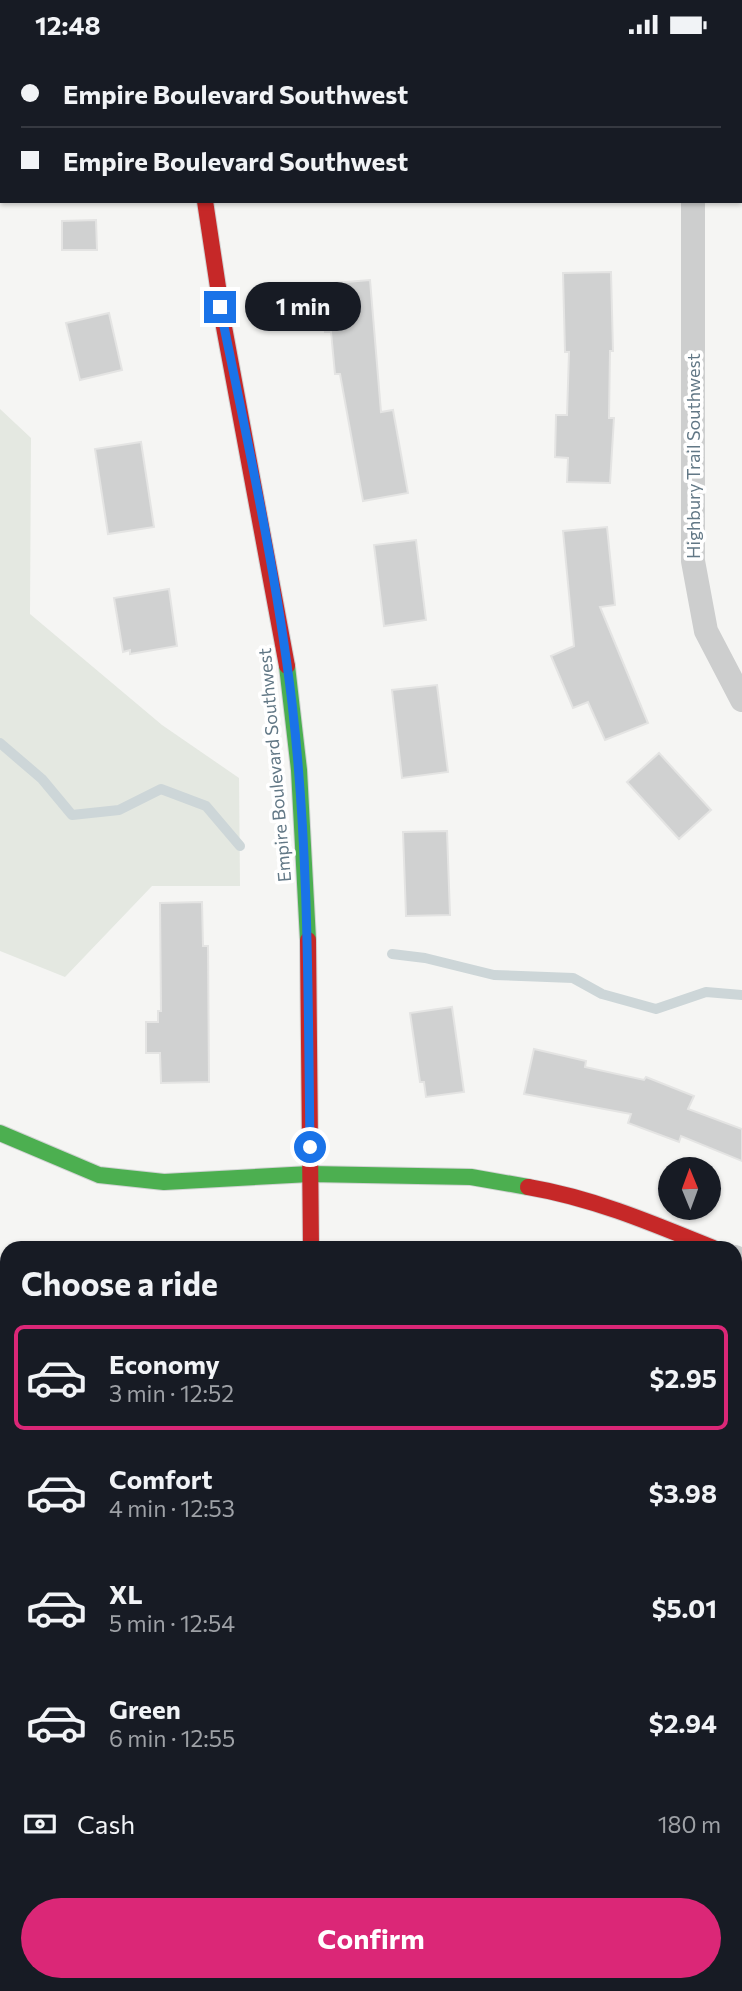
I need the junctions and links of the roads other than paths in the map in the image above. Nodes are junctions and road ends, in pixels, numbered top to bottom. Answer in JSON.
{"nodes":[{"id":1,"x":205,"y":203,"type":"edge"},
{"id":2,"x":694,"y":203,"type":"edge"},
{"id":3,"x":742,"y":700,"type":"edge"},
{"id":4,"x":0,"y":1133,"type":"edge"},
{"id":5,"x":310,"y":1174,"type":"junction"},
{"id":6,"x":311,"y":1241,"type":"edge"},
{"id":7,"x":696,"y":1241,"type":"edge"}],
"edges":[{"from":1,"to":5,"type":"street","name":"Empire Boulevard Southwest"},
{"from":2,"to":3,"type":"street","name":"Highbury Trail Southwest"},
{"from":4,"to":5,"type":"street"},
{"from":5,"to":6,"type":"street","name":"Empire Boulevard Southwest"},
{"from":5,"to":7,"type":"street"}]}
